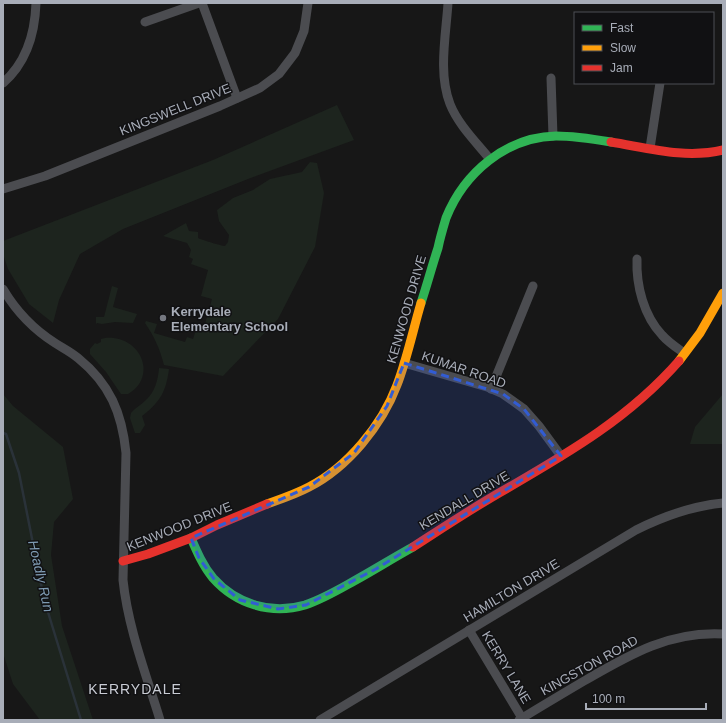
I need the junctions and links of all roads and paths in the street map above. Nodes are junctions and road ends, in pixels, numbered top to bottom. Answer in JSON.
{"nodes":[{"id":1,"x":36,"y":3,"type":"edge"},
{"id":2,"x":201,"y":3,"type":"edge"},
{"id":3,"x":308,"y":3,"type":"edge"},
{"id":4,"x":448,"y":3,"type":"edge"},
{"id":5,"x":145,"y":22,"type":"dead end"},
{"id":6,"x":551,"y":78,"type":"dead end"},
{"id":7,"x":3,"y":83,"type":"edge"},
{"id":8,"x":660,"y":84,"type":"edge"},
{"id":9,"x":237,"y":98,"type":"junction"},
{"id":10,"x":553,"y":136,"type":"junction"},
{"id":11,"x":650,"y":148,"type":"junction"},
{"id":12,"x":723,"y":150,"type":"edge"},
{"id":13,"x":489,"y":158,"type":"junction"},
{"id":14,"x":3,"y":189,"type":"edge"},
{"id":15,"x":637,"y":259,"type":"dead end"},
{"id":16,"x":533,"y":286,"type":"dead end"},
{"id":17,"x":3,"y":289,"type":"edge"},
{"id":18,"x":723,"y":293,"type":"edge"},
{"id":19,"x":684,"y":353,"type":"junction"},
{"id":20,"x":404,"y":363,"type":"junction"},
{"id":21,"x":491,"y":389,"type":"junction"},
{"id":22,"x":561,"y":456,"type":"junction"},
{"id":23,"x":723,"y":503,"type":"edge"},
{"id":24,"x":191,"y":538,"type":"junction"},
{"id":25,"x":123,"y":562,"type":"junction"},
{"id":26,"x":469,"y":630,"type":"junction"},
{"id":27,"x":723,"y":634,"type":"edge"},
{"id":28,"x":520,"y":719,"type":"edge"},
{"id":29,"x":160,"y":720,"type":"edge"},
{"id":30,"x":320,"y":720,"type":"edge"}],
"edges":[{"from":1,"to":7,"type":"street"},
{"from":2,"to":5,"type":"street"},
{"from":2,"to":9,"type":"street"},
{"from":3,"to":9,"type":"street","name":"KINGSWELL DRIVE"},
{"from":4,"to":13,"type":"street"},
{"from":6,"to":10,"type":"street"},
{"from":8,"to":11,"type":"street"},
{"from":9,"to":14,"type":"street","name":"KINGSWELL DRIVE"},
{"from":10,"to":11,"type":"street","name":"KENWOOD DRIVE"},
{"from":10,"to":13,"type":"street","name":"KENWOOD DRIVE"},
{"from":11,"to":12,"type":"street","name":"KENWOOD DRIVE"},
{"from":13,"to":20,"type":"street","name":"KENWOOD DRIVE"},
{"from":15,"to":19,"type":"street"},
{"from":16,"to":21,"type":"street"},
{"from":17,"to":25,"type":"street"},
{"from":18,"to":19,"type":"street","name":"KENDALL DRIVE"},
{"from":19,"to":22,"type":"street","name":"KENDALL DRIVE"},
{"from":20,"to":21,"type":"street","name":"KUMAR ROAD"},
{"from":20,"to":24,"type":"street","name":"KENWOOD DRIVE"},
{"from":21,"to":22,"type":"street","name":"KUMAR ROAD"},
{"from":22,"to":24,"type":"street","name":"KENDALL DRIVE"},
{"from":23,"to":26,"type":"street","name":"HAMILTON DRIVE"},
{"from":24,"to":25,"type":"street","name":"KENWOOD DRIVE"},
{"from":25,"to":29,"type":"street"},
{"from":26,"to":28,"type":"street","name":"KERRY LANE"},
{"from":26,"to":30,"type":"street","name":"HAMILTON DRIVE"},
{"from":27,"to":28,"type":"street","name":"KINGSTON ROAD"}]}
